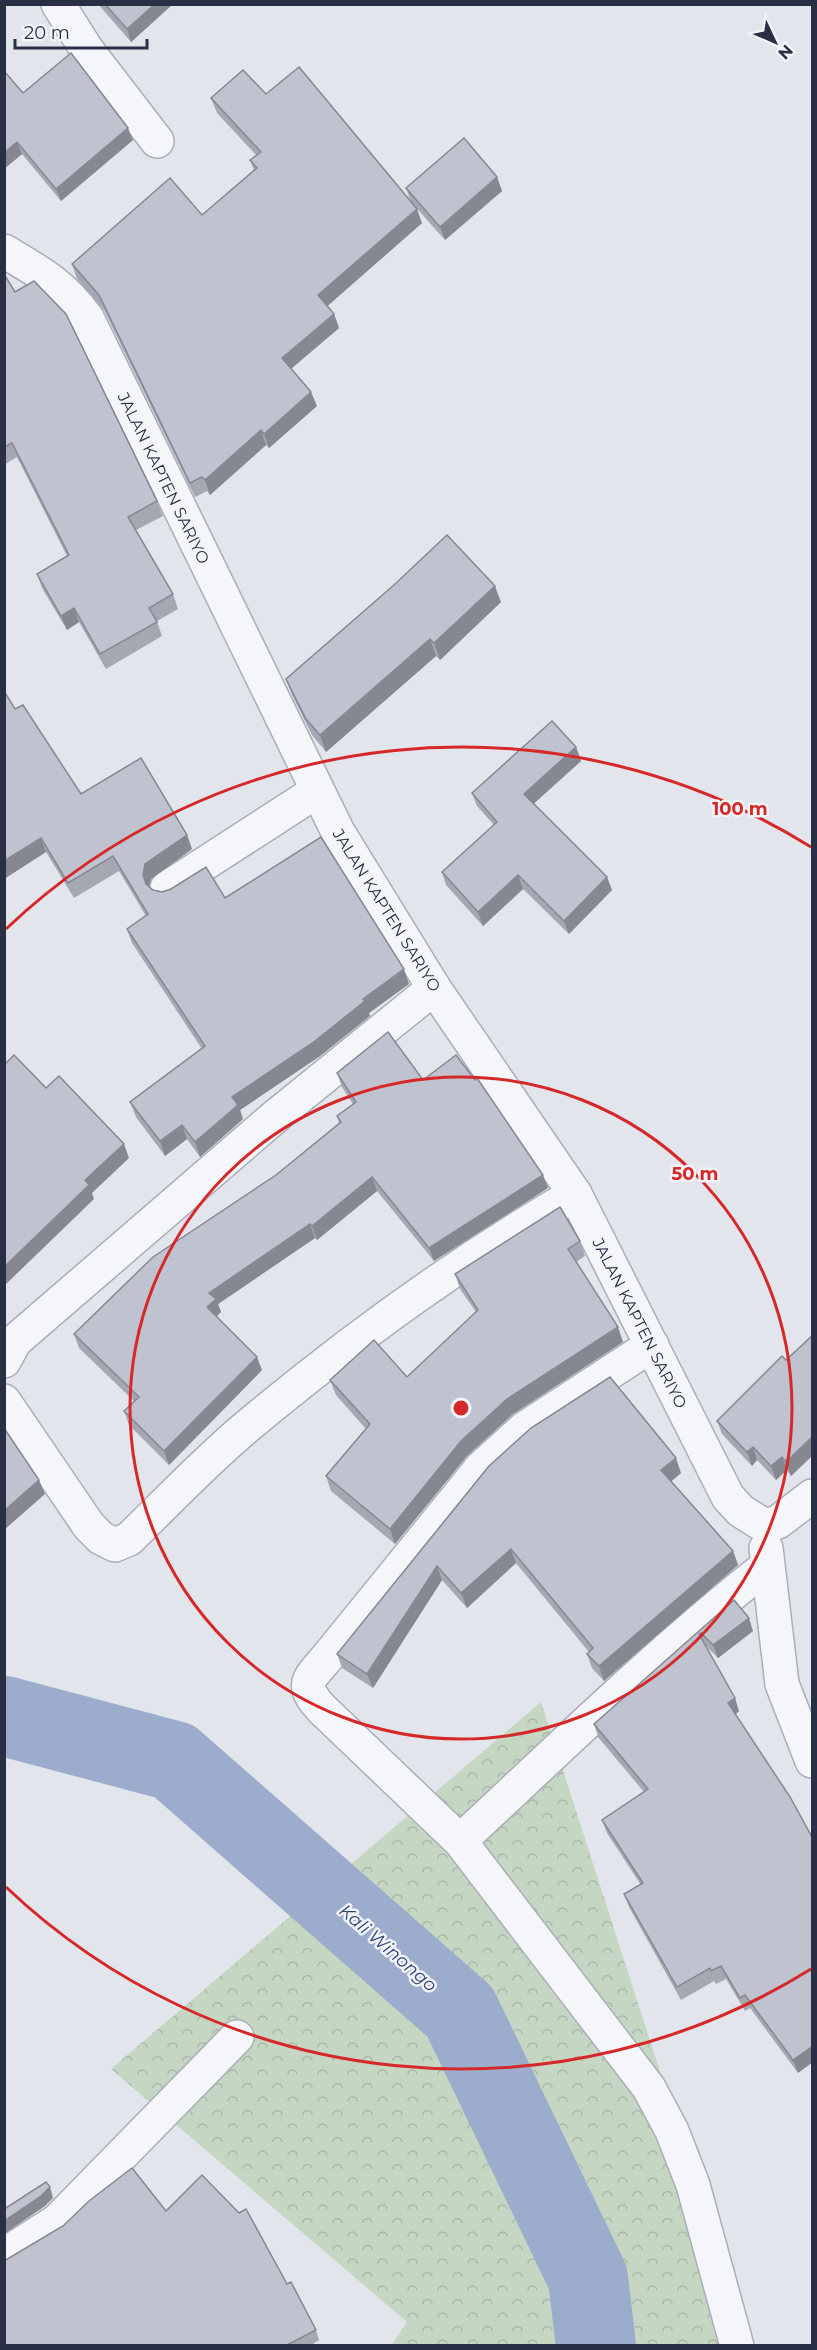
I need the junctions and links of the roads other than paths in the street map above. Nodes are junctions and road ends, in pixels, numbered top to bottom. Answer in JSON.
{"nodes":[{"id":1,"x":58,"y":4,"type":"edge"},
{"id":2,"x":157,"y":141,"type":"dead end"},
{"id":3,"x":4,"y":251,"type":"edge"},
{"id":4,"x":317,"y":791,"type":"junction"},
{"id":5,"x":166,"y":888,"type":"edge"},
{"id":6,"x":434,"y":988,"type":"junction"},
{"id":7,"x":575,"y":1194,"type":"junction"},
{"id":8,"x":652,"y":1345,"type":"junction"},
{"id":9,"x":4,"y":1361,"type":"edge"},
{"id":10,"x":4,"y":1401,"type":"edge"},
{"id":11,"x":808,"y":1500,"type":"edge"},
{"id":12,"x":765,"y":1526,"type":"junction"},
{"id":13,"x":767,"y":1566,"type":"junction"},
{"id":14,"x":813,"y":1761,"type":"edge"},
{"id":15,"x":460,"y":1841,"type":"junction"},
{"id":16,"x":237,"y":2037,"type":"dead end"},
{"id":17,"x":4,"y":2255,"type":"edge"},
{"id":18,"x":737,"y":2346,"type":"edge"}],
"edges":[{"from":1,"to":2,"type":"street"},
{"from":3,"to":4,"type":"street","name":"JALAN KAPTEN SARIYO"},
{"from":4,"to":5,"type":"street"},
{"from":4,"to":6,"type":"street","name":"JALAN KAPTEN SARIYO"},
{"from":6,"to":7,"type":"street","name":"JALAN KAPTEN SARIYO"},
{"from":6,"to":9,"type":"street"},
{"from":7,"to":8,"type":"street","name":"JALAN KAPTEN SARIYO"},
{"from":7,"to":10,"type":"street"},
{"from":8,"to":12,"type":"street","name":"JALAN KAPTEN SARIYO"},
{"from":8,"to":15,"type":"street"},
{"from":11,"to":12,"type":"street"},
{"from":12,"to":13,"type":"street"},
{"from":13,"to":14,"type":"street"},
{"from":13,"to":15,"type":"street"},
{"from":15,"to":18,"type":"street"},
{"from":16,"to":17,"type":"street"}]}
